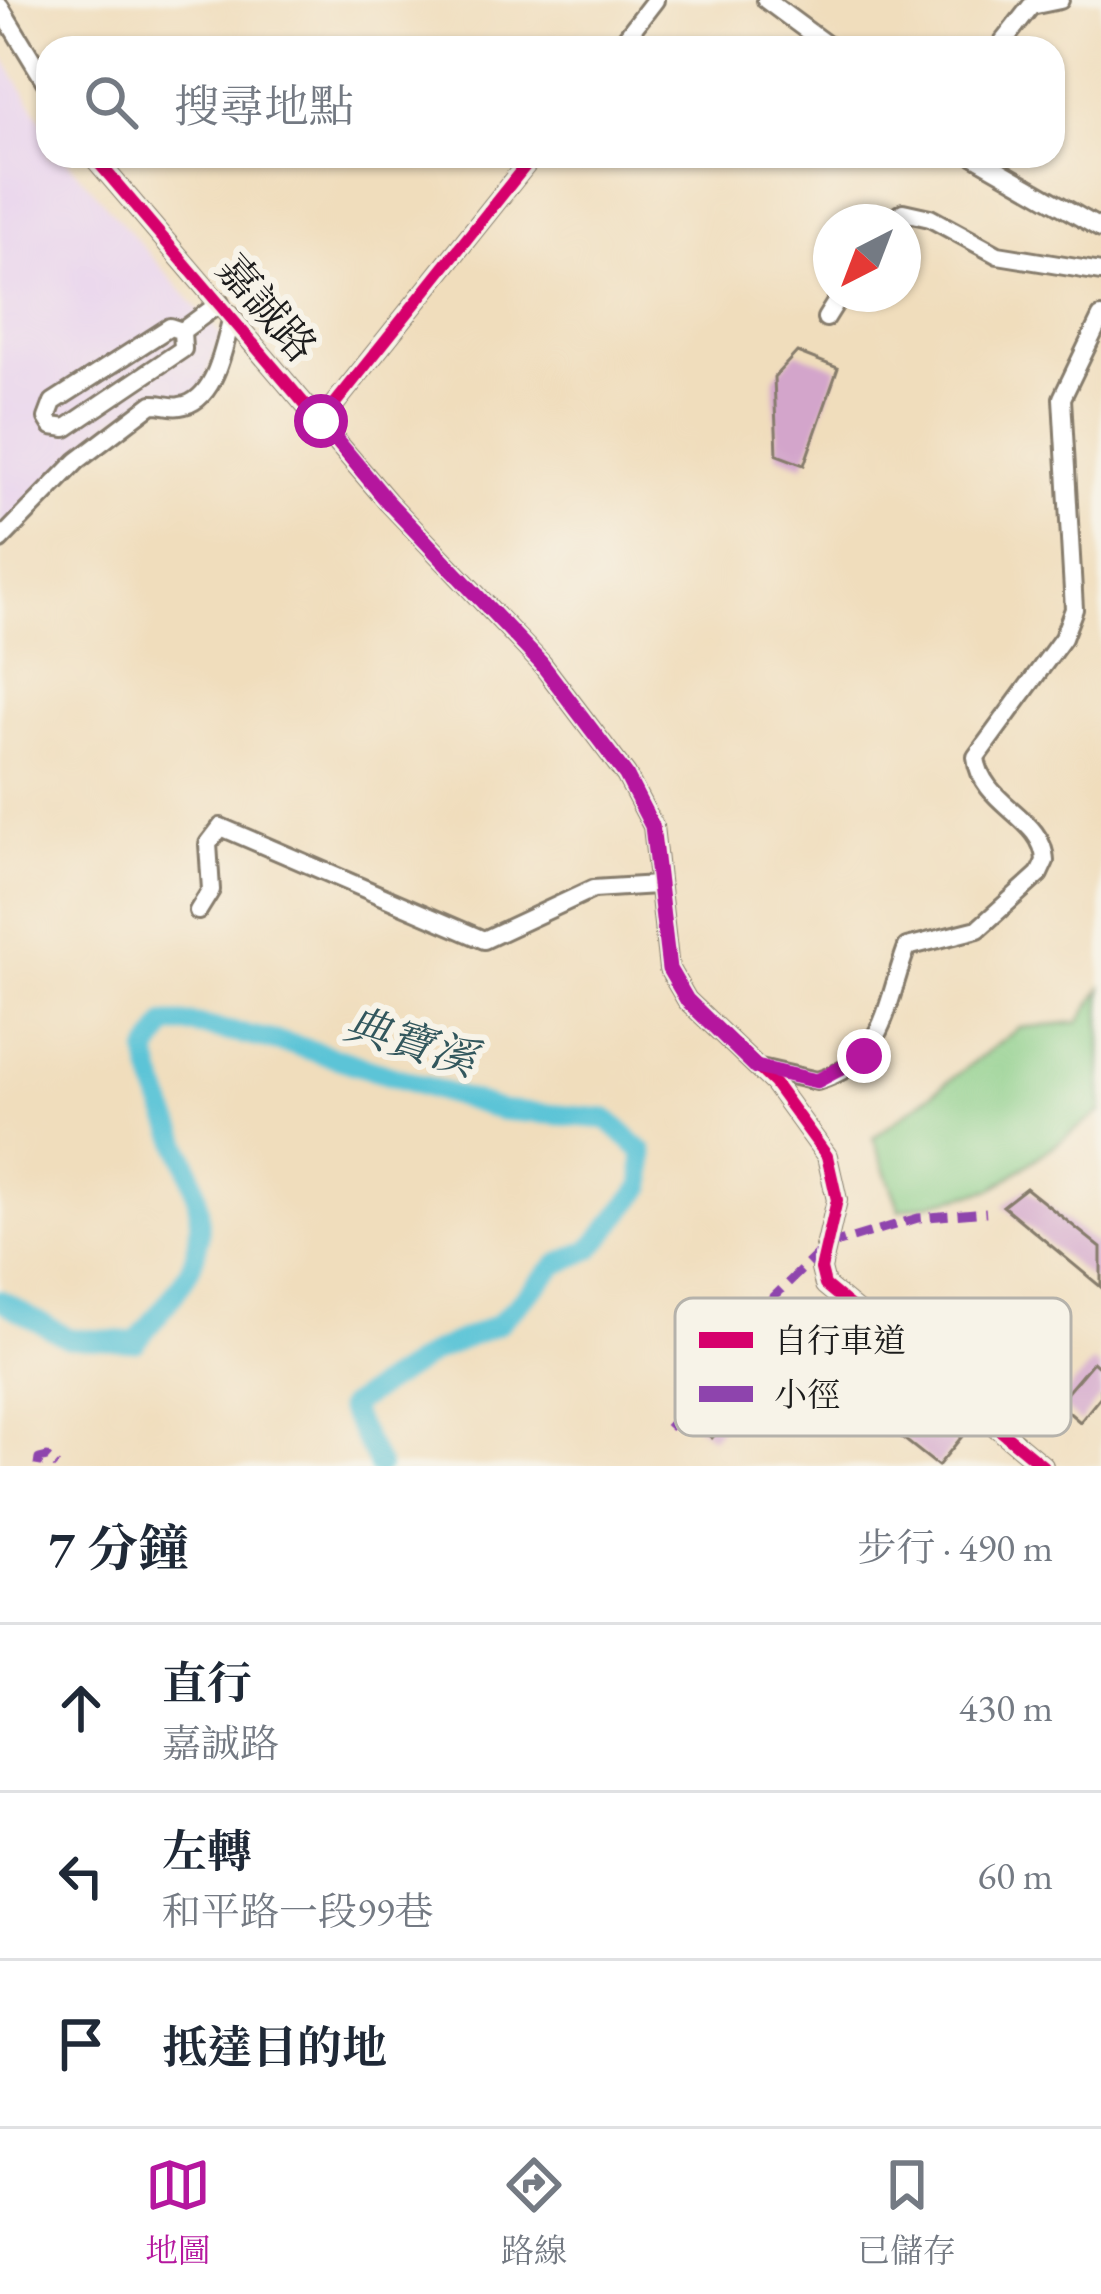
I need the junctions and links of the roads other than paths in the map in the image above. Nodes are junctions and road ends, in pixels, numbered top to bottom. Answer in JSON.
{"nodes":[{"id":1,"x":655,"y":0,"type":"edge"},
{"id":2,"x":766,"y":0,"type":"edge"},
{"id":3,"x":1060,"y":0,"type":"edge"},
{"id":4,"x":0,"y":7,"type":"edge"},
{"id":5,"x":627,"y":36,"type":"edge"},
{"id":6,"x":815,"y":36,"type":"edge"},
{"id":7,"x":1007,"y":36,"type":"edge"},
{"id":8,"x":36,"y":66,"type":"edge"},
{"id":9,"x":103,"y":168,"type":"edge"},
{"id":10,"x":523,"y":168,"type":"edge"},
{"id":11,"x":995,"y":168,"type":"edge"},
{"id":12,"x":921,"y":216,"type":"edge"},
{"id":13,"x":1101,"y":229,"type":"edge"},
{"id":14,"x":1101,"y":272,"type":"edge"},
{"id":15,"x":226,"y":310,"type":"junction"},
{"id":16,"x":830,"y":312,"type":"edge"},
{"id":17,"x":1101,"y":317,"type":"edge"},
{"id":18,"x":826,"y":318,"type":"dead end"},
{"id":19,"x":182,"y":331,"type":"junction"},
{"id":20,"x":321,"y":421,"type":"junction"},
{"id":21,"x":0,"y":540,"type":"edge"},
{"id":22,"x":657,"y":886,"type":"junction"},
{"id":23,"x":198,"y":911,"type":"dead end"},
{"id":24,"x":756,"y":1067,"type":"junction"},
{"id":25,"x":841,"y":1298,"type":"edge"},
{"id":26,"x":1007,"y":1436,"type":"edge"},
{"id":27,"x":1043,"y":1466,"type":"edge"}],
"edges":[{"from":1,"to":5,"type":"street"},
{"from":2,"to":6,"type":"street"},
{"from":3,"to":7,"type":"street"},
{"from":4,"to":8,"type":"street"},
{"from":9,"to":15,"type":"street","name":"嘉誠路"},
{"from":10,"to":20,"type":"street"},
{"from":11,"to":13,"type":"street"},
{"from":12,"to":14,"type":"street"},
{"from":15,"to":19,"type":"street"},
{"from":15,"to":20,"type":"street","name":"嘉誠路"},
{"from":15,"to":21,"type":"street"},
{"from":16,"to":18,"type":"street"},
{"from":17,"to":24,"type":"street"},
{"from":19,"to":19,"type":"street"},
{"from":20,"to":22,"type":"street","name":"嘉誠路"},
{"from":22,"to":23,"type":"street"},
{"from":22,"to":24,"type":"street","name":"嘉誠路"},
{"from":24,"to":25,"type":"street","name":"嘉誠路"},
{"from":26,"to":27,"type":"street","name":"嘉誠路"}]}
